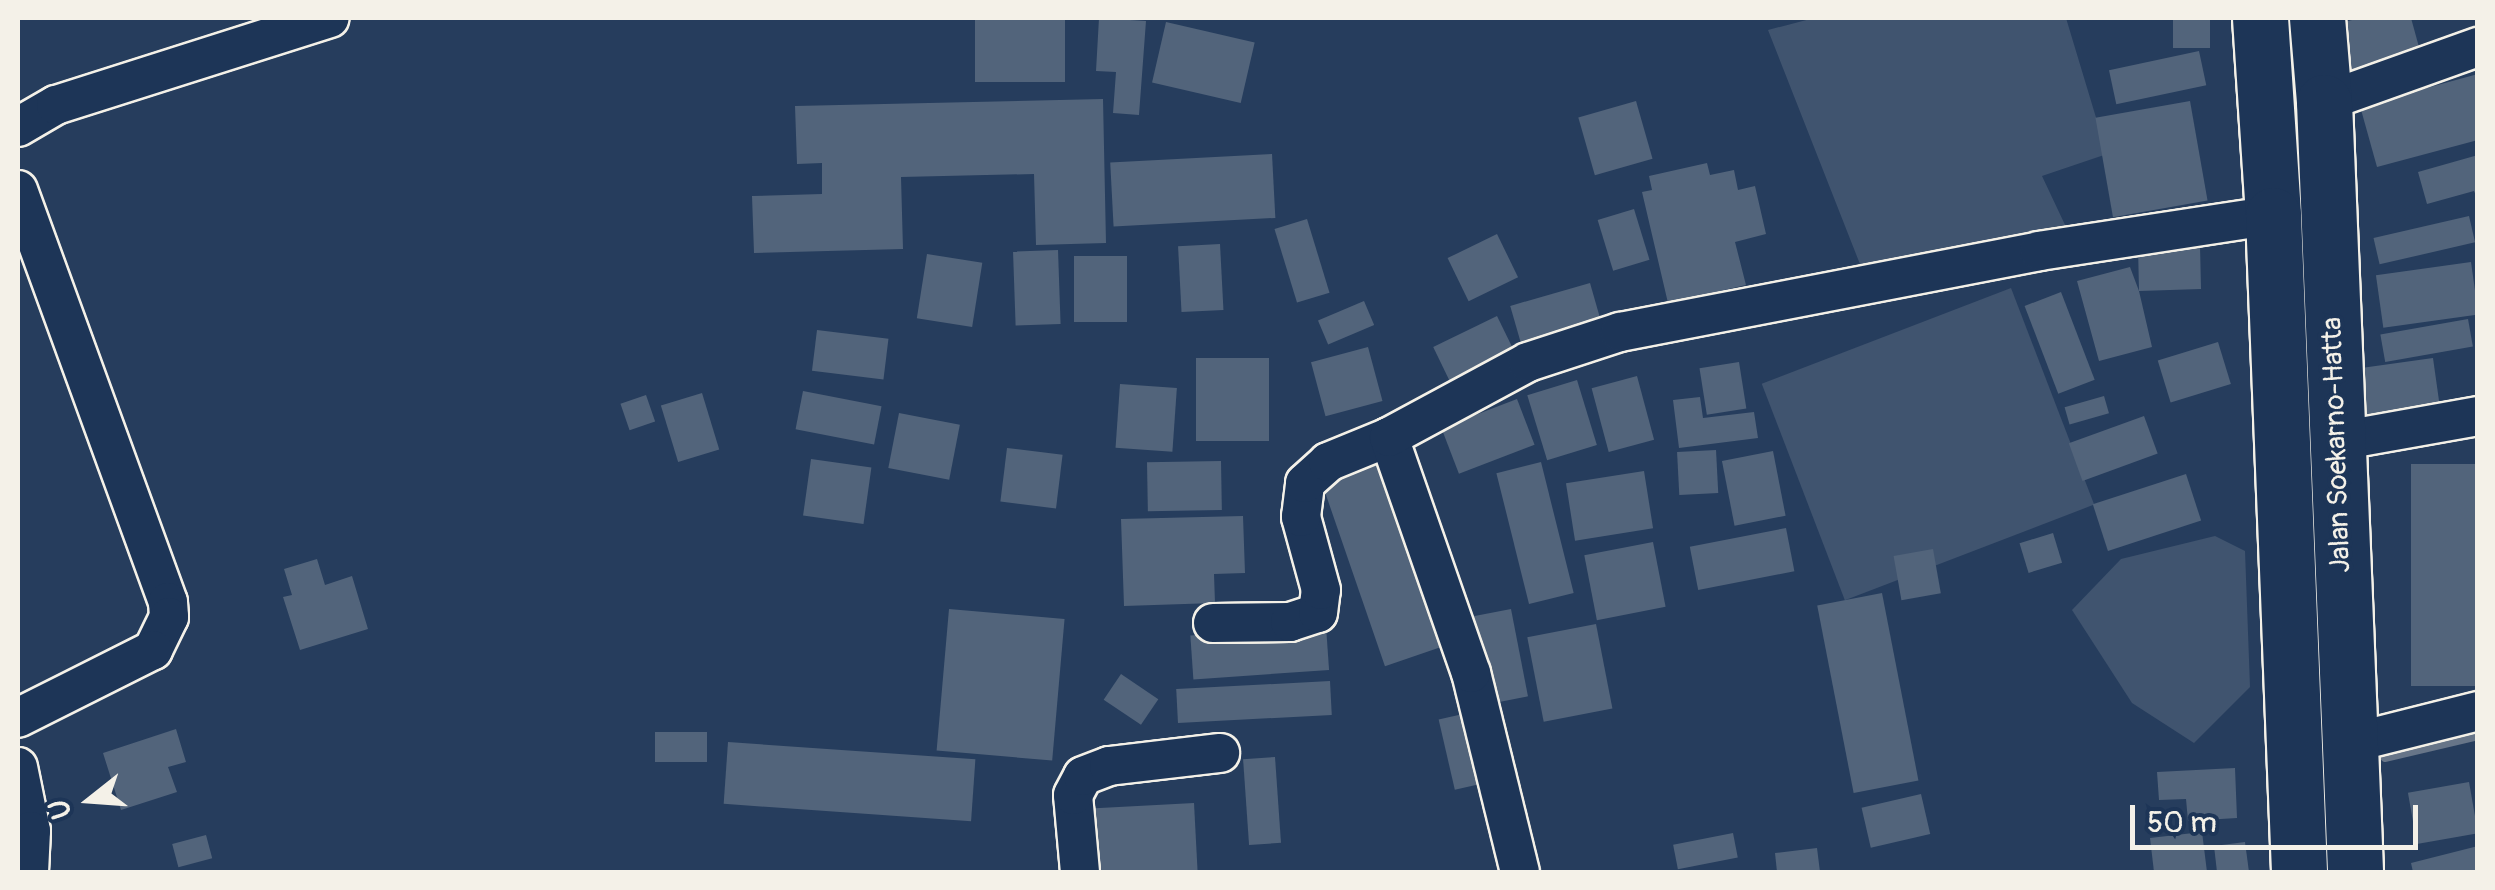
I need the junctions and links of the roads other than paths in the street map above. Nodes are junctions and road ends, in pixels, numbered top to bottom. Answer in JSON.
{"nodes":[{"id":1,"x":330,"y":18,"type":"edge"},
{"id":2,"x":2260,"y":18,"type":"edge"},
{"id":3,"x":2317,"y":18,"type":"edge"},
{"id":4,"x":2478,"y":48,"type":"edge"},
{"id":5,"x":2324,"y":102,"type":"junction"},
{"id":6,"x":18,"y":127,"type":"edge"},
{"id":7,"x":18,"y":190,"type":"edge"},
{"id":8,"x":2272,"y":214,"type":"junction"},
{"id":9,"x":2478,"y":416,"type":"edge"},
{"id":10,"x":1389,"y":437,"type":"junction"},
{"id":11,"x":2338,"y":442,"type":"junction"},
{"id":12,"x":1212,"y":623,"type":"dead end"},
{"id":13,"x":2478,"y":712,"type":"edge"},
{"id":14,"x":18,"y":718,"type":"edge"},
{"id":15,"x":2347,"y":744,"type":"junction"},
{"id":16,"x":1220,"y":753,"type":"dead end"},
{"id":17,"x":18,"y":768,"type":"edge"},
{"id":18,"x":2296,"y":812,"type":"junction"},
{"id":19,"x":2353,"y":817,"type":"junction"},
{"id":20,"x":30,"y":872,"type":"edge"},
{"id":21,"x":1080,"y":872,"type":"edge"},
{"id":22,"x":1520,"y":872,"type":"edge"},
{"id":23,"x":2298,"y":872,"type":"edge"},
{"id":24,"x":2355,"y":872,"type":"edge"}],
"edges":[{"from":1,"to":6,"type":"street"},
{"from":2,"to":8,"type":"highway","name":"Jalan Soekarno-Hatta"},
{"from":3,"to":5,"type":"highway","name":"Jalan Soekarno-Hatta"},
{"from":4,"to":5,"type":"street"},
{"from":5,"to":11,"type":"highway","name":"Jalan Soekarno-Hatta"},
{"from":7,"to":14,"type":"street"},
{"from":8,"to":10,"type":"street"},
{"from":8,"to":18,"type":"highway","name":"Jalan Soekarno-Hatta"},
{"from":9,"to":11,"type":"street"},
{"from":10,"to":12,"type":"street"},
{"from":10,"to":22,"type":"street"},
{"from":11,"to":15,"type":"highway","name":"Jalan Soekarno-Hatta"},
{"from":13,"to":15,"type":"street"},
{"from":15,"to":19,"type":"highway","name":"Jalan Soekarno-Hatta"},
{"from":16,"to":21,"type":"street"},
{"from":17,"to":20,"type":"street"},
{"from":18,"to":19,"type":"highway"},
{"from":18,"to":23,"type":"highway","name":"Jalan Soekarno-Hatta"},
{"from":19,"to":24,"type":"highway","name":"Jalan Soekarno-Hatta"}]}
